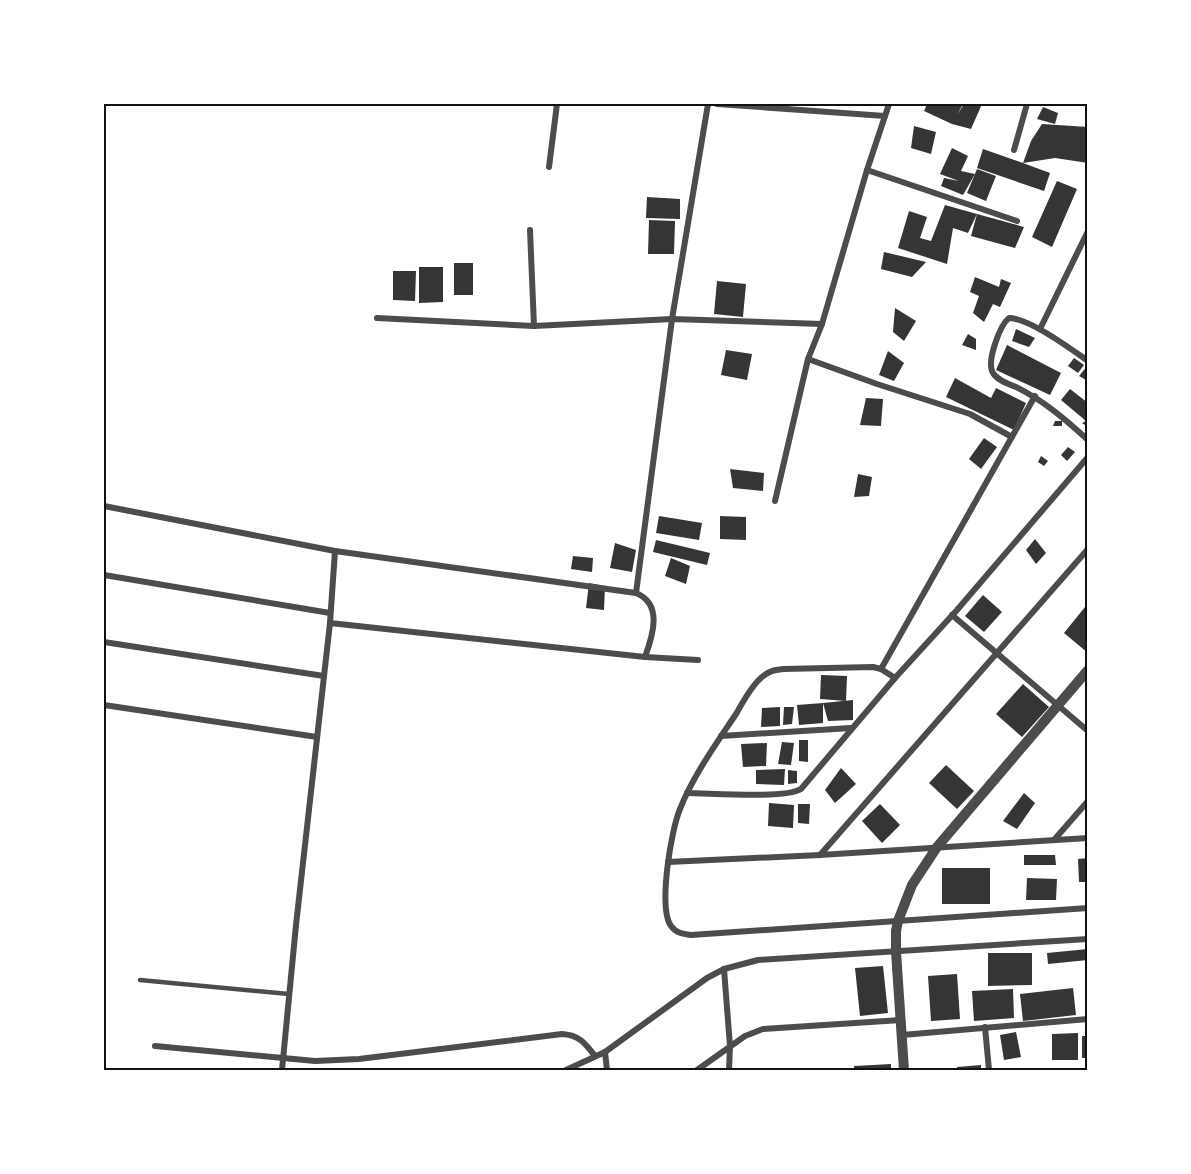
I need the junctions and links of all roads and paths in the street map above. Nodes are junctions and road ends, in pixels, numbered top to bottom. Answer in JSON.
{"nodes":[{"id":1,"x":557,"y":104,"type":"edge"},
{"id":2,"x":708,"y":104,"type":"edge"},
{"id":3,"x":717,"y":104,"type":"edge"},
{"id":4,"x":889,"y":104,"type":"edge"},
{"id":5,"x":1027,"y":104,"type":"edge"},
{"id":6,"x":885,"y":116,"type":"junction"},
{"id":7,"x":1014,"y":150,"type":"dead end"},
{"id":8,"x":549,"y":167,"type":"dead end"},
{"id":9,"x":867,"y":170,"type":"junction"},
{"id":10,"x":1017,"y":220,"type":"dead end"},
{"id":11,"x":530,"y":230,"type":"dead end"},
{"id":12,"x":1088,"y":231,"type":"edge"},
{"id":13,"x":377,"y":318,"type":"dead end"},
{"id":14,"x":672,"y":319,"type":"junction"},
{"id":15,"x":822,"y":324,"type":"junction"},
{"id":16,"x":534,"y":326,"type":"junction"},
{"id":17,"x":1040,"y":329,"type":"junction"},
{"id":18,"x":808,"y":359,"type":"junction"},
{"id":19,"x":1088,"y":361,"type":"edge"},
{"id":20,"x":1035,"y":396,"type":"junction"},
{"id":21,"x":1012,"y":437,"type":"junction"},
{"id":22,"x":1088,"y":440,"type":"edge"},
{"id":23,"x":1088,"y":457,"type":"edge"},
{"id":24,"x":775,"y":501,"type":"dead end"},
{"id":25,"x":104,"y":506,"type":"edge"},
{"id":26,"x":1088,"y":549,"type":"edge"},
{"id":27,"x":335,"y":551,"type":"junction"},
{"id":28,"x":104,"y":575,"type":"edge"},
{"id":29,"x":636,"y":593,"type":"junction"},
{"id":30,"x":330,"y":613,"type":"junction"},
{"id":31,"x":952,"y":615,"type":"junction"},
{"id":32,"x":330,"y":623,"type":"junction"},
{"id":33,"x":104,"y":642,"type":"edge"},
{"id":34,"x":997,"y":654,"type":"junction"},
{"id":35,"x":645,"y":657,"type":"junction"},
{"id":36,"x":698,"y":660,"type":"dead end"},
{"id":37,"x":881,"y":669,"type":"junction"},
{"id":38,"x":1088,"y":670,"type":"edge"},
{"id":39,"x":324,"y":676,"type":"junction"},
{"id":40,"x":895,"y":678,"type":"junction"},
{"id":41,"x":104,"y":705,"type":"edge"},
{"id":42,"x":1057,"y":706,"type":"junction"},
{"id":43,"x":851,"y":728,"type":"junction"},
{"id":44,"x":1088,"y":731,"type":"edge"},
{"id":45,"x":721,"y":736,"type":"junction"},
{"id":46,"x":317,"y":737,"type":"junction"},
{"id":47,"x":687,"y":793,"type":"junction"},
{"id":48,"x":1088,"y":801,"type":"edge"},
{"id":49,"x":1088,"y":838,"type":"edge"},
{"id":50,"x":1054,"y":840,"type":"junction"},
{"id":51,"x":937,"y":847,"type":"junction"},
{"id":52,"x":820,"y":855,"type":"junction"},
{"id":53,"x":668,"y":862,"type":"junction"},
{"id":54,"x":1088,"y":908,"type":"edge"},
{"id":55,"x":897,"y":926,"type":"junction"},
{"id":56,"x":1088,"y":939,"type":"edge"},
{"id":57,"x":896,"y":949,"type":"junction"},
{"id":58,"x":724,"y":969,"type":"junction"},
{"id":59,"x":140,"y":980,"type":"dead end"},
{"id":60,"x":289,"y":994,"type":"junction"},
{"id":61,"x":1088,"y":1019,"type":"edge"},
{"id":62,"x":900,"y":1020,"type":"junction"},
{"id":63,"x":985,"y":1027,"type":"junction"},
{"id":64,"x":902,"y":1035,"type":"junction"},
{"id":65,"x":155,"y":1046,"type":"dead end"},
{"id":66,"x":730,"y":1046,"type":"junction"},
{"id":67,"x":605,"y":1052,"type":"junction"},
{"id":68,"x":595,"y":1056,"type":"junction"},
{"id":69,"x":283,"y":1059,"type":"junction"},
{"id":70,"x":282,"y":1071,"type":"edge"},
{"id":71,"x":566,"y":1071,"type":"edge"},
{"id":72,"x":607,"y":1071,"type":"edge"},
{"id":73,"x":697,"y":1071,"type":"edge"},
{"id":74,"x":729,"y":1071,"type":"edge"},
{"id":75,"x":904,"y":1071,"type":"edge"},
{"id":76,"x":989,"y":1071,"type":"edge"}],
"edges":[{"from":1,"to":8,"type":"street"},
{"from":2,"to":14,"type":"street"},
{"from":3,"to":6,"type":"street"},
{"from":4,"to":6,"type":"street"},
{"from":5,"to":7,"type":"street"},
{"from":6,"to":9,"type":"street"},
{"from":9,"to":10,"type":"street"},
{"from":9,"to":15,"type":"street"},
{"from":11,"to":16,"type":"street"},
{"from":12,"to":17,"type":"street"},
{"from":13,"to":16,"type":"street"},
{"from":14,"to":15,"type":"street"},
{"from":14,"to":16,"type":"street"},
{"from":14,"to":29,"type":"street"},
{"from":15,"to":18,"type":"street"},
{"from":17,"to":19,"type":"street"},
{"from":17,"to":20,"type":"street"},
{"from":18,"to":21,"type":"street"},
{"from":18,"to":24,"type":"street"},
{"from":20,"to":21,"type":"street"},
{"from":20,"to":22,"type":"street"},
{"from":21,"to":37,"type":"street"},
{"from":23,"to":31,"type":"street"},
{"from":25,"to":27,"type":"street"},
{"from":26,"to":34,"type":"street"},
{"from":27,"to":29,"type":"street"},
{"from":27,"to":30,"type":"street"},
{"from":28,"to":30,"type":"street"},
{"from":29,"to":35,"type":"street"},
{"from":30,"to":32,"type":"street"},
{"from":31,"to":34,"type":"street"},
{"from":31,"to":40,"type":"street"},
{"from":32,"to":35,"type":"street"},
{"from":32,"to":39,"type":"street"},
{"from":33,"to":39,"type":"street"},
{"from":34,"to":42,"type":"street"},
{"from":34,"to":52,"type":"street"},
{"from":35,"to":36,"type":"street"},
{"from":37,"to":40,"type":"street"},
{"from":37,"to":45,"type":"street"},
{"from":38,"to":42,"type":"street"},
{"from":39,"to":46,"type":"street"},
{"from":40,"to":43,"type":"street"},
{"from":41,"to":46,"type":"street"},
{"from":42,"to":44,"type":"street"},
{"from":42,"to":51,"type":"street"},
{"from":43,"to":45,"type":"street"},
{"from":43,"to":47,"type":"street"},
{"from":45,"to":47,"type":"street"},
{"from":46,"to":60,"type":"street"},
{"from":47,"to":53,"type":"street"},
{"from":48,"to":50,"type":"street"},
{"from":49,"to":50,"type":"street"},
{"from":50,"to":51,"type":"street"},
{"from":51,"to":52,"type":"street"},
{"from":51,"to":55,"type":"street"},
{"from":52,"to":53,"type":"street"},
{"from":53,"to":55,"type":"street"},
{"from":54,"to":55,"type":"street"},
{"from":55,"to":57,"type":"street"},
{"from":56,"to":57,"type":"street"},
{"from":57,"to":58,"type":"street"},
{"from":57,"to":62,"type":"street"},
{"from":58,"to":66,"type":"street"},
{"from":58,"to":67,"type":"street"},
{"from":59,"to":60,"type":"lane"},
{"from":60,"to":69,"type":"street"},
{"from":61,"to":63,"type":"street"},
{"from":62,"to":64,"type":"street"},
{"from":62,"to":66,"type":"street"},
{"from":63,"to":64,"type":"street"},
{"from":63,"to":76,"type":"street"},
{"from":64,"to":75,"type":"street"},
{"from":65,"to":69,"type":"street"},
{"from":66,"to":73,"type":"street"},
{"from":66,"to":74,"type":"street"},
{"from":67,"to":68,"type":"street"},
{"from":67,"to":72,"type":"street"},
{"from":68,"to":69,"type":"street"},
{"from":68,"to":71,"type":"street"},
{"from":69,"to":70,"type":"street"}]}
